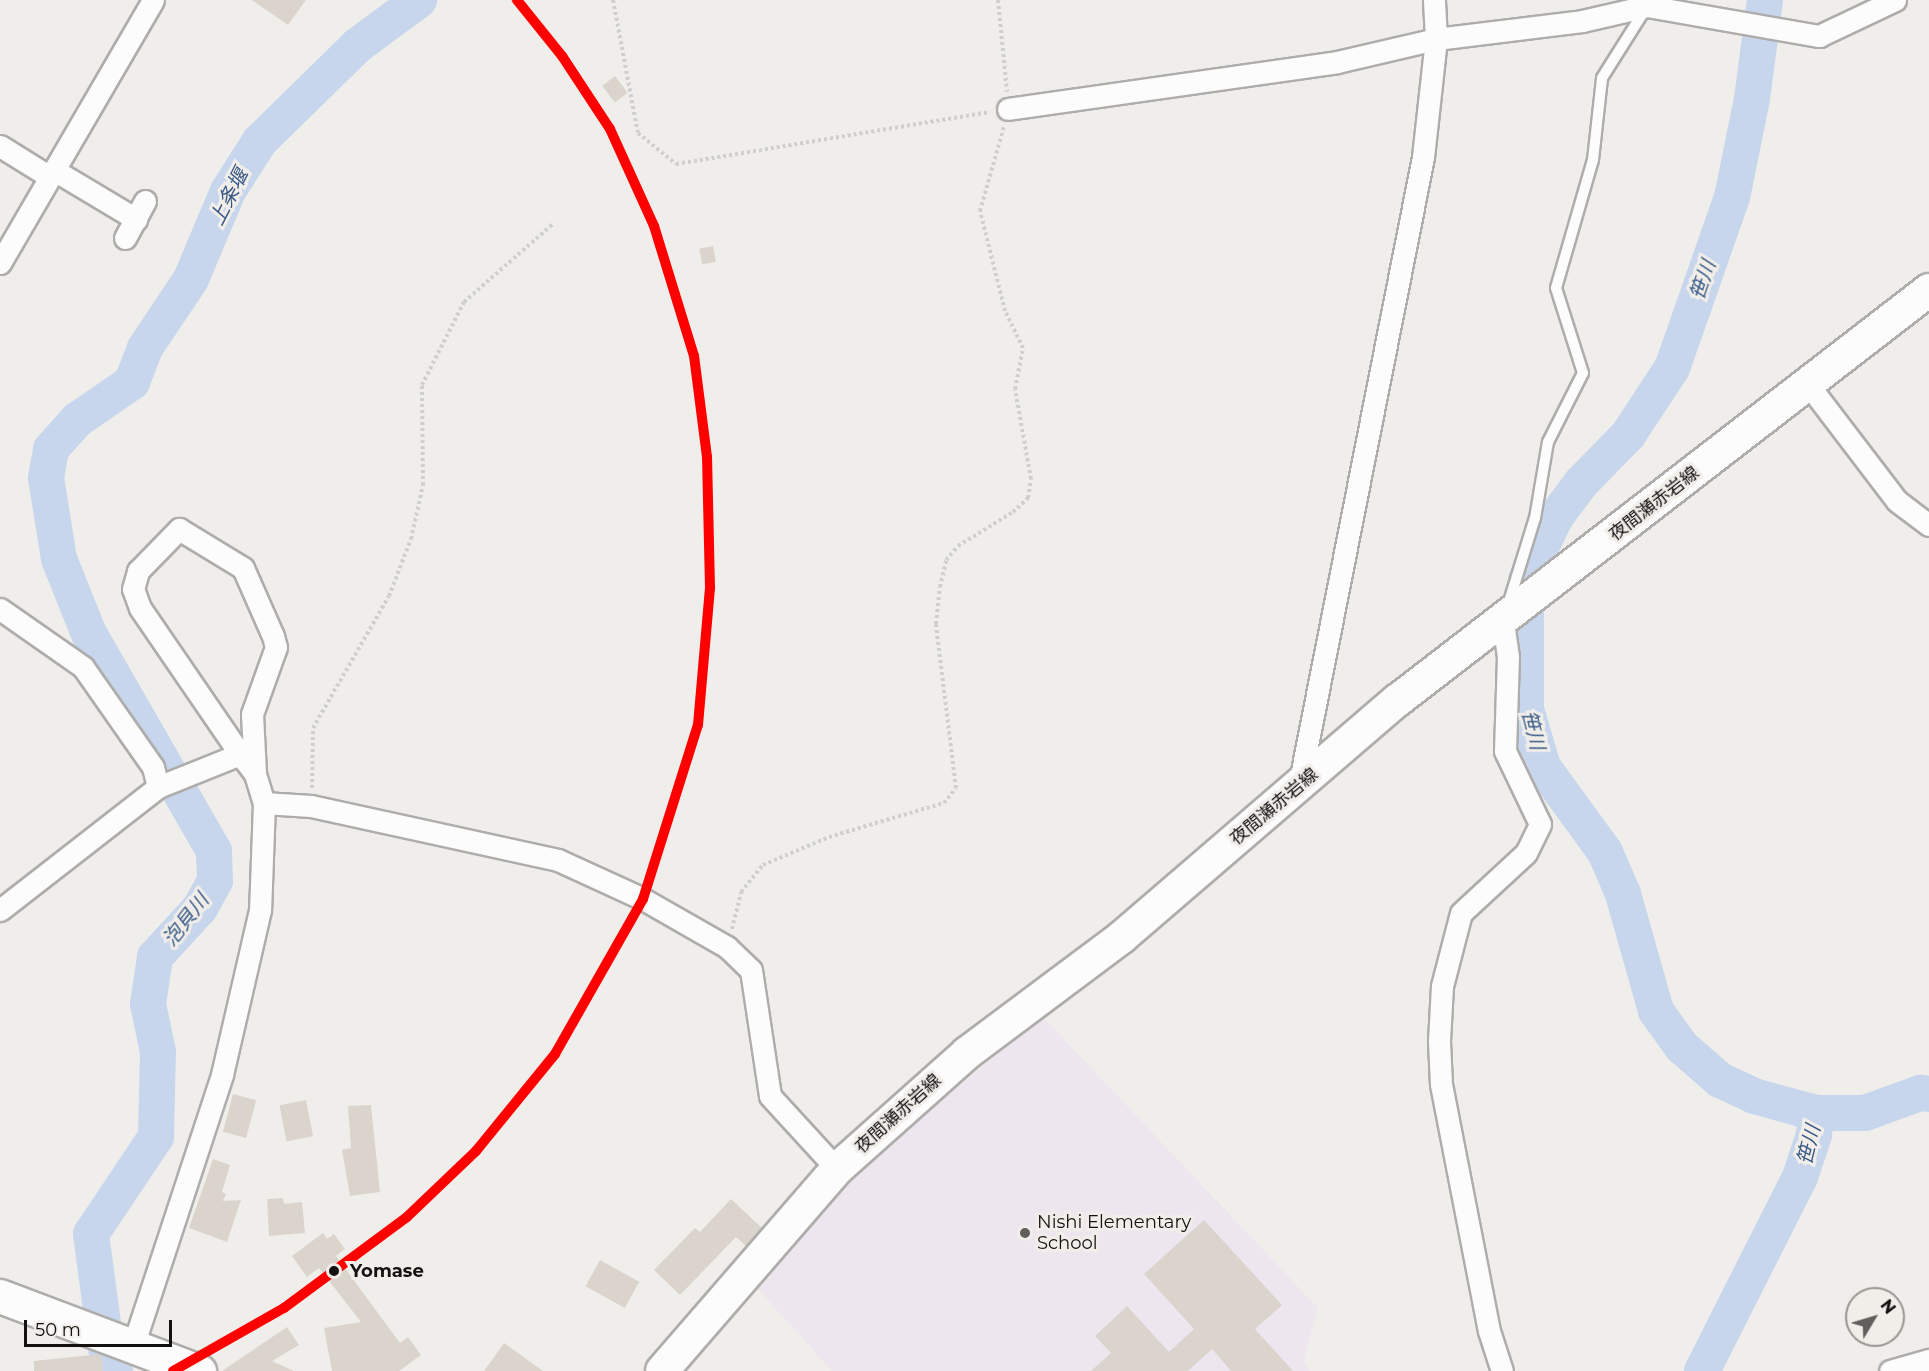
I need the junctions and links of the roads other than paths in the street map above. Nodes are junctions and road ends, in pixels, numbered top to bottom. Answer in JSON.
{"nodes":[{"id":1,"x":153,"y":0,"type":"edge"},
{"id":2,"x":1434,"y":0,"type":"edge"},
{"id":3,"x":1895,"y":0,"type":"edge"},
{"id":4,"x":1646,"y":3,"type":"edge"},
{"id":5,"x":1436,"y":39,"type":"junction"},
{"id":6,"x":1008,"y":109,"type":"road end"},
{"id":7,"x":0,"y":146,"type":"edge"},
{"id":8,"x":52,"y":173,"type":"junction"},
{"id":9,"x":125,"y":238,"type":"dead end"},
{"id":10,"x":0,"y":263,"type":"edge"},
{"id":11,"x":1929,"y":290,"type":"edge"},
{"id":12,"x":1807,"y":382,"type":"junction"},
{"id":13,"x":1929,"y":525,"type":"edge"},
{"id":14,"x":0,"y":609,"type":"edge"},
{"id":15,"x":1509,"y":615,"type":"junction"},
{"id":16,"x":240,"y":754,"type":"junction"},
{"id":17,"x":255,"y":774,"type":"junction"},
{"id":18,"x":162,"y":786,"type":"junction"},
{"id":19,"x":1299,"y":787,"type":"junction"},
{"id":20,"x":264,"y":803,"type":"junction"},
{"id":21,"x":0,"y":910,"type":"edge"},
{"id":22,"x":837,"y":1169,"type":"junction"},
{"id":23,"x":0,"y":1296,"type":"edge"},
{"id":24,"x":115,"y":1341,"type":"junction"},
{"id":25,"x":1929,"y":1360,"type":"edge"},
{"id":26,"x":199,"y":1371,"type":"edge"},
{"id":27,"x":662,"y":1371,"type":"edge"},
{"id":28,"x":1502,"y":1371,"type":"edge"},
{"id":29,"x":1890,"y":1371,"type":"edge"}],
"edges":[{"from":1,"to":8,"type":"street"},
{"from":2,"to":5,"type":"street"},
{"from":3,"to":4,"type":"street"},
{"from":4,"to":5,"type":"street"},
{"from":4,"to":15,"type":"lane"},
{"from":5,"to":6,"type":"street"},
{"from":5,"to":19,"type":"street"},
{"from":7,"to":8,"type":"street"},
{"from":8,"to":9,"type":"street"},
{"from":8,"to":10,"type":"street"},
{"from":11,"to":12,"type":"main road","name":"夜間瀬赤岩線"},
{"from":12,"to":13,"type":"street"},
{"from":12,"to":15,"type":"main road","name":"夜間瀬赤岩線"},
{"from":14,"to":18,"type":"street"},
{"from":15,"to":19,"type":"main road","name":"夜間瀬赤岩線"},
{"from":15,"to":28,"type":"street"},
{"from":16,"to":17,"type":"street"},
{"from":16,"to":17,"type":"street"},
{"from":16,"to":18,"type":"street"},
{"from":17,"to":20,"type":"street"},
{"from":18,"to":21,"type":"street"},
{"from":19,"to":22,"type":"main road","name":"夜間瀬赤岩線"},
{"from":20,"to":22,"type":"street"},
{"from":20,"to":24,"type":"street"},
{"from":22,"to":27,"type":"main road","name":"夜間瀬赤岩線"},
{"from":23,"to":24,"type":"highway"},
{"from":24,"to":26,"type":"highway"},
{"from":25,"to":29,"type":"street"}]}
